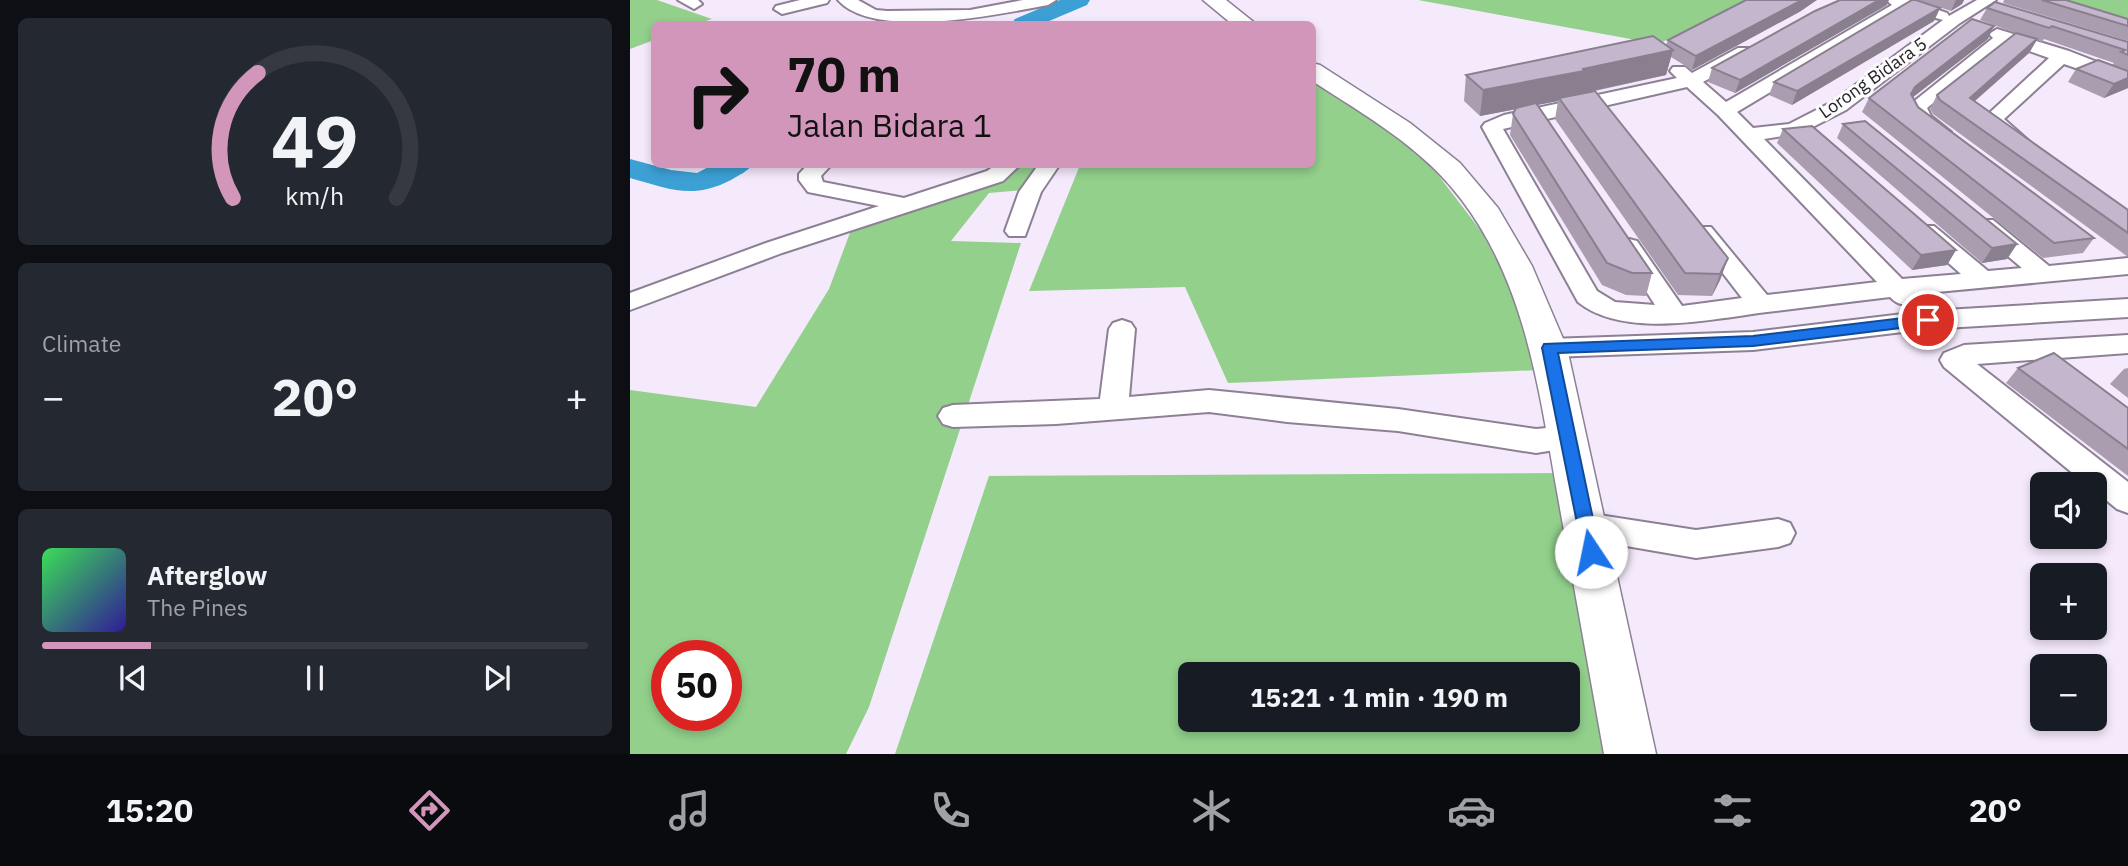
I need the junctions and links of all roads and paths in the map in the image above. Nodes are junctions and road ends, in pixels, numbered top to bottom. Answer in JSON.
{"nodes":[{"id":1,"x":821,"y":0,"type":"edge"},
{"id":2,"x":846,"y":0,"type":"edge"},
{"id":3,"x":962,"y":0,"type":"edge"},
{"id":4,"x":1213,"y":0,"type":"edge"},
{"id":5,"x":1979,"y":1,"type":"edge"},
{"id":6,"x":1900,"y":2,"type":"edge"},
{"id":7,"x":1041,"y":4,"type":"edge"},
{"id":8,"x":782,"y":9,"type":"dead end"},
{"id":9,"x":2008,"y":12,"type":"edge"},
{"id":10,"x":936,"y":14,"type":"junction"},
{"id":11,"x":1062,"y":14,"type":"dead end"},
{"id":12,"x":1954,"y":20,"type":"junction"},
{"id":13,"x":1241,"y":21,"type":"edge"},
{"id":14,"x":2006,"y":36,"type":"junction"},
{"id":15,"x":1759,"y":43,"type":"edge"},
{"id":16,"x":2063,"y":55,"type":"junction"},
{"id":17,"x":1663,"y":60,"type":"edge"},
{"id":18,"x":1316,"y":73,"type":"edge"},
{"id":19,"x":2128,"y":80,"type":"edge"},
{"id":20,"x":1691,"y":81,"type":"junction"},
{"id":21,"x":1598,"y":102,"type":"junction"},
{"id":22,"x":1839,"y":106,"type":"junction"},
{"id":23,"x":1725,"y":111,"type":"junction"},
{"id":24,"x":1539,"y":114,"type":"junction"},
{"id":25,"x":1616,"y":123,"type":"edge"},
{"id":26,"x":1860,"y":124,"type":"edge"},
{"id":27,"x":1805,"y":125,"type":"junction"},
{"id":28,"x":1748,"y":135,"type":"junction"},
{"id":29,"x":1554,"y":136,"type":"edge"},
{"id":30,"x":1826,"y":143,"type":"edge"},
{"id":31,"x":1956,"y":143,"type":"edge"},
{"id":32,"x":2040,"y":157,"type":"edge"},
{"id":33,"x":817,"y":168,"type":"edge"},
{"id":34,"x":1006,"y":168,"type":"edge"},
{"id":35,"x":1047,"y":168,"type":"edge"},
{"id":36,"x":902,"y":205,"type":"junction"},
{"id":37,"x":1968,"y":212,"type":"edge"},
{"id":38,"x":1909,"y":216,"type":"edge"},
{"id":39,"x":1692,"y":219,"type":"edge"},
{"id":40,"x":1615,"y":225,"type":"edge"},
{"id":41,"x":1017,"y":231,"type":"dead end"},
{"id":42,"x":2097,"y":250,"type":"edge"},
{"id":43,"x":2124,"y":266,"type":"edge"},
{"id":44,"x":2043,"y":273,"type":"junction"},
{"id":45,"x":1982,"y":279,"type":"junction"},
{"id":46,"x":1897,"y":288,"type":"junction"},
{"id":47,"x":630,"y":302,"type":"edge"},
{"id":48,"x":1760,"y":304,"type":"junction"},
{"id":49,"x":2128,"y":308,"type":"edge"},
{"id":50,"x":1675,"y":314,"type":"junction"},
{"id":51,"x":1928,"y":320,"type":"junction"},
{"id":52,"x":1122,"y":329,"type":"dead end"},
{"id":53,"x":2128,"y":344,"type":"edge"},
{"id":54,"x":1549,"y":348,"type":"junction"},
{"id":55,"x":2039,"y":350,"type":"junction"},
{"id":56,"x":2072,"y":374,"type":"edge"},
{"id":57,"x":1113,"y":408,"type":"junction"},
{"id":58,"x":953,"y":416,"type":"dead end"},
{"id":59,"x":1568,"y":438,"type":"junction"},
{"id":60,"x":2128,"y":500,"type":"edge"},
{"id":61,"x":1586,"y":527,"type":"junction"},
{"id":62,"x":1779,"y":533,"type":"dead end"},
{"id":63,"x":1630,"y":754,"type":"edge"}],
"edges":[{"from":1,"to":8,"type":"street"},
{"from":2,"to":10,"type":"street"},
{"from":3,"to":10,"type":"street"},
{"from":4,"to":13,"type":"main road"},
{"from":5,"to":9,"type":"street"},
{"from":5,"to":12,"type":"street","name":"Lorong Bidara 5"},
{"from":6,"to":12,"type":"street"},
{"from":6,"to":23,"type":"street"},
{"from":7,"to":10,"type":"street"},
{"from":7,"to":11,"type":"street"},
{"from":12,"to":14,"type":"street"},
{"from":12,"to":22,"type":"street","name":"Lorong Bidara 5"},
{"from":14,"to":16,"type":"street"},
{"from":14,"to":31,"type":"street"},
{"from":15,"to":20,"type":"street"},
{"from":16,"to":19,"type":"street"},
{"from":16,"to":32,"type":"street"},
{"from":17,"to":20,"type":"street"},
{"from":18,"to":54,"type":"main road"},
{"from":20,"to":21,"type":"street"},
{"from":20,"to":23,"type":"street"},
{"from":21,"to":24,"type":"street"},
{"from":21,"to":25,"type":"street"},
{"from":22,"to":26,"type":"street"},
{"from":22,"to":27,"type":"street","name":"Lorong Bidara 5"},
{"from":23,"to":28,"type":"street"},
{"from":24,"to":29,"type":"street"},
{"from":24,"to":50,"type":"street"},
{"from":27,"to":28,"type":"street","name":"Lorong Bidara 5"},
{"from":27,"to":30,"type":"street"},
{"from":28,"to":46,"type":"street"},
{"from":33,"to":36,"type":"street"},
{"from":34,"to":36,"type":"street"},
{"from":35,"to":41,"type":"street"},
{"from":36,"to":47,"type":"street"},
{"from":37,"to":44,"type":"street"},
{"from":38,"to":45,"type":"street"},
{"from":39,"to":48,"type":"street"},
{"from":40,"to":50,"type":"street"},
{"from":42,"to":43,"type":"street"},
{"from":43,"to":44,"type":"street"},
{"from":44,"to":45,"type":"street"},
{"from":45,"to":46,"type":"street"},
{"from":46,"to":48,"type":"street"},
{"from":46,"to":51,"type":"street"},
{"from":48,"to":50,"type":"street"},
{"from":49,"to":51,"type":"street"},
{"from":51,"to":54,"type":"street"},
{"from":52,"to":57,"type":"street"},
{"from":53,"to":55,"type":"street"},
{"from":54,"to":59,"type":"main road"},
{"from":55,"to":56,"type":"street"},
{"from":55,"to":60,"type":"street"},
{"from":57,"to":58,"type":"street"},
{"from":57,"to":59,"type":"street"},
{"from":59,"to":61,"type":"main road"},
{"from":61,"to":62,"type":"street"},
{"from":61,"to":63,"type":"main road"}]}
